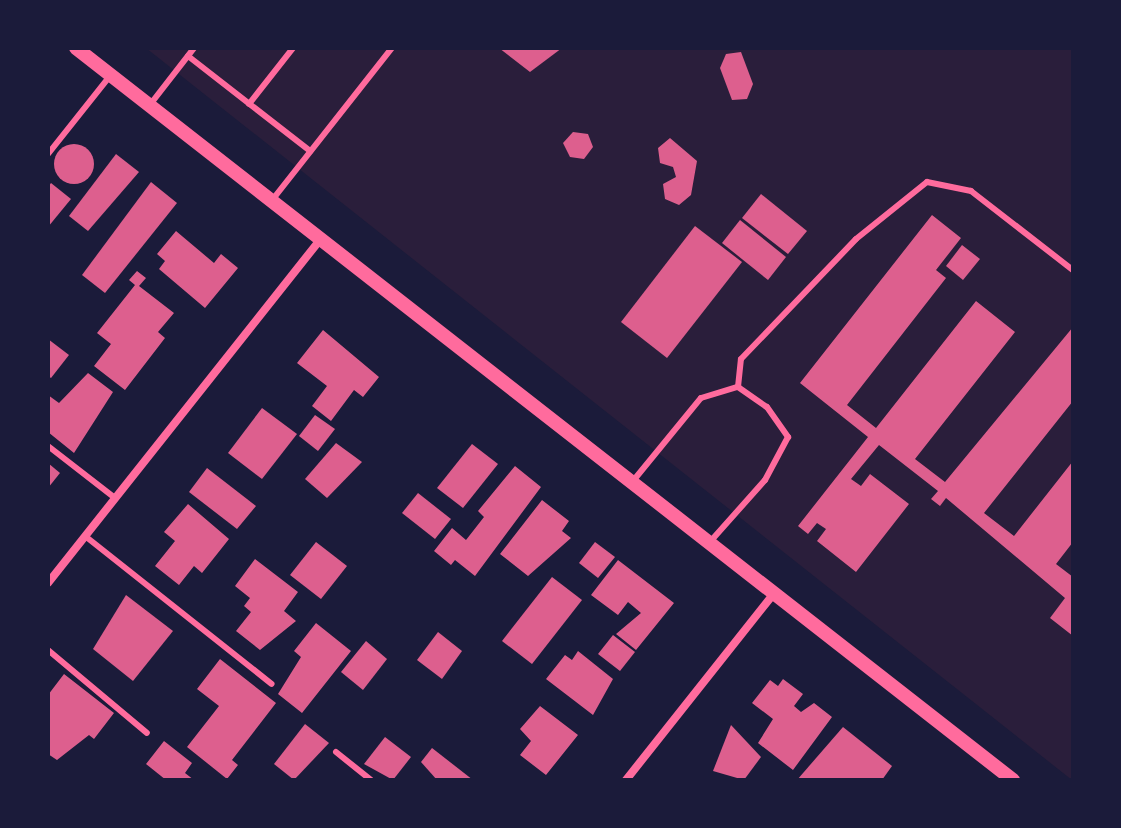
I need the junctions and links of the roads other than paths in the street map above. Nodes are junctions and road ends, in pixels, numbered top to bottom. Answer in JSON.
{"nodes":[{"id":1,"x":76,"y":48,"type":"edge"},
{"id":2,"x":194,"y":48,"type":"edge"},
{"id":3,"x":293,"y":48,"type":"edge"},
{"id":4,"x":392,"y":48,"type":"edge"},
{"id":5,"x":188,"y":56,"type":"junction"},
{"id":6,"x":110,"y":76,"type":"junction"},
{"id":7,"x":249,"y":104,"type":"junction"},
{"id":8,"x":149,"y":106,"type":"junction"},
{"id":9,"x":310,"y":151,"type":"junction"},
{"id":10,"x":48,"y":154,"type":"edge"},
{"id":11,"x":272,"y":201,"type":"junction"},
{"id":12,"x":322,"y":236,"type":"junction"},
{"id":13,"x":1073,"y":270,"type":"edge"},
{"id":14,"x":738,"y":387,"type":"junction"},
{"id":15,"x":48,"y":446,"type":"edge"},
{"id":16,"x":629,"y":485,"type":"junction"},
{"id":17,"x":115,"y":498,"type":"junction"},
{"id":18,"x":85,"y":536,"type":"junction"},
{"id":19,"x":706,"y":546,"type":"junction"},
{"id":20,"x":50,"y":577,"type":"edge"},
{"id":21,"x":771,"y":597,"type":"junction"},
{"id":22,"x":48,"y":650,"type":"edge"},
{"id":23,"x":272,"y":684,"type":"dead end"},
{"id":24,"x":147,"y":733,"type":"dead end"},
{"id":25,"x":336,"y":752,"type":"dead end"},
{"id":26,"x":371,"y":780,"type":"edge"},
{"id":27,"x":626,"y":780,"type":"edge"},
{"id":28,"x":1013,"y":780,"type":"edge"}],
"edges":[{"from":1,"to":6,"type":"street"},
{"from":2,"to":5,"type":"lane"},
{"from":3,"to":7,"type":"lane"},
{"from":4,"to":9,"type":"lane"},
{"from":5,"to":7,"type":"lane"},
{"from":5,"to":8,"type":"lane"},
{"from":6,"to":8,"type":"street"},
{"from":6,"to":10,"type":"lane"},
{"from":7,"to":9,"type":"lane"},
{"from":8,"to":11,"type":"street"},
{"from":9,"to":11,"type":"lane"},
{"from":11,"to":12,"type":"street"},
{"from":12,"to":16,"type":"street"},
{"from":12,"to":17,"type":"street"},
{"from":13,"to":14,"type":"lane"},
{"from":14,"to":16,"type":"lane"},
{"from":14,"to":19,"type":"lane"},
{"from":15,"to":17,"type":"lane"},
{"from":16,"to":19,"type":"street"},
{"from":17,"to":18,"type":"street"},
{"from":18,"to":20,"type":"street"},
{"from":18,"to":23,"type":"lane"},
{"from":19,"to":21,"type":"street"},
{"from":21,"to":27,"type":"street"},
{"from":21,"to":28,"type":"street"},
{"from":22,"to":24,"type":"lane"},
{"from":25,"to":26,"type":"lane"}]}
